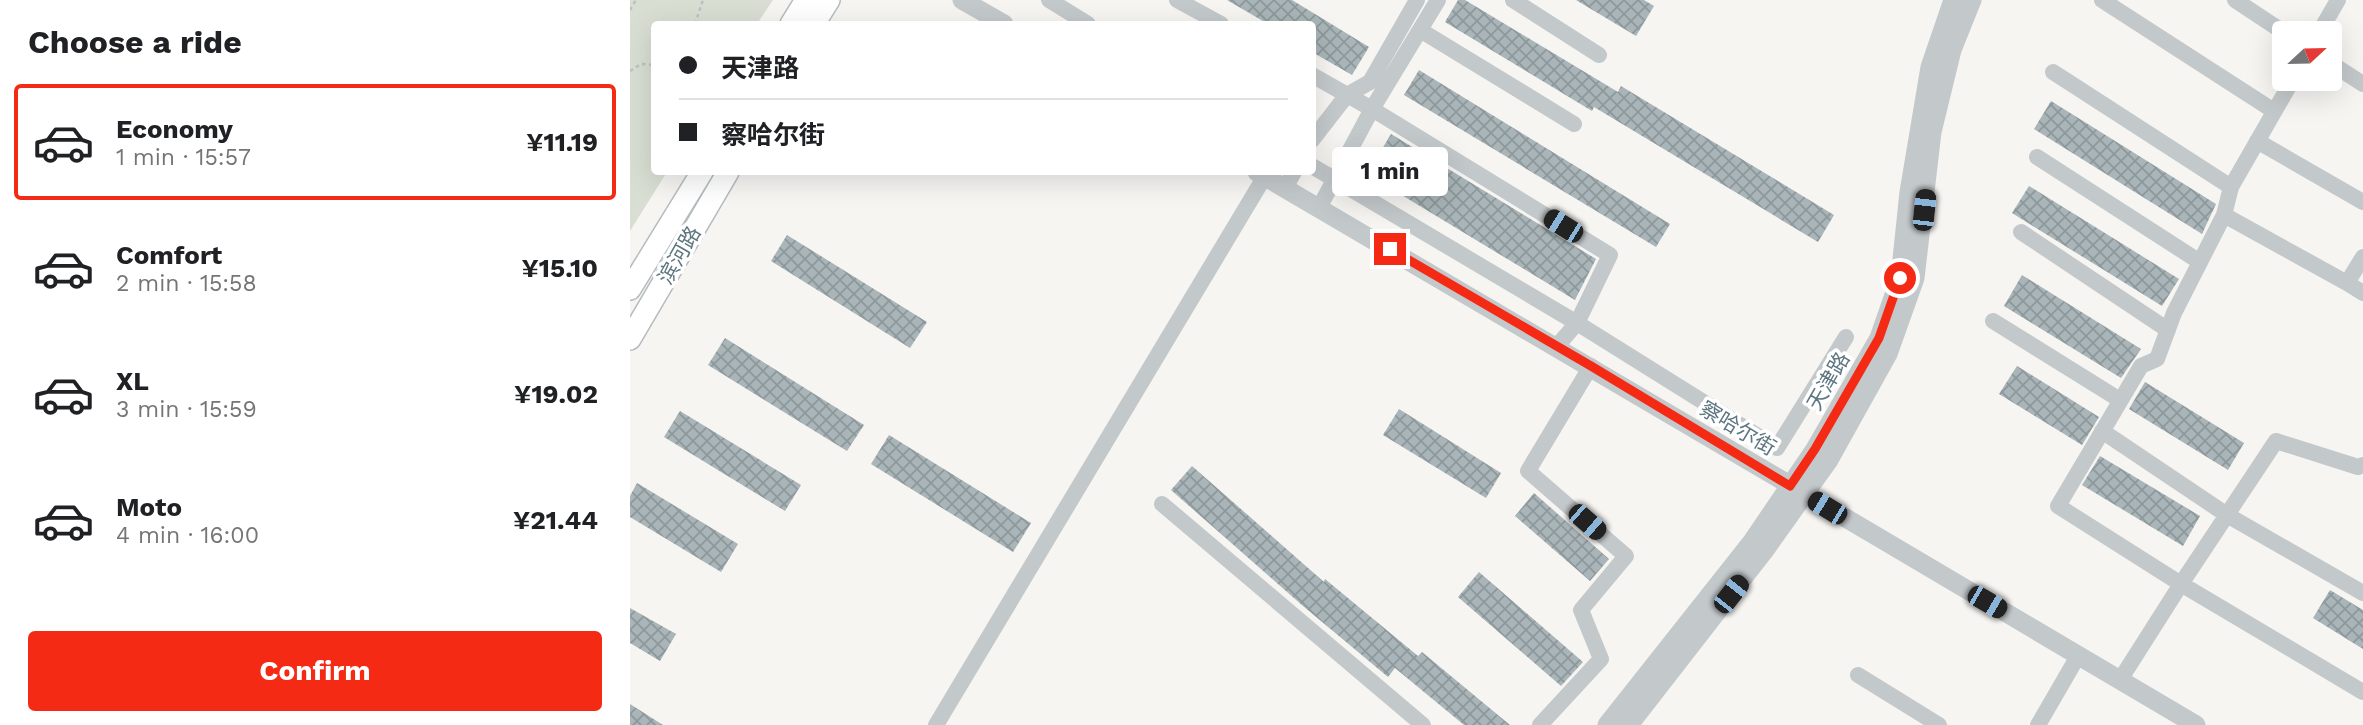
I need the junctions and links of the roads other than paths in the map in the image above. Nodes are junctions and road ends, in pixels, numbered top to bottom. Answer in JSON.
{"nodes":[{"id":1,"x":806,"y":0,"type":"edge"},
{"id":2,"x":829,"y":0,"type":"edge"},
{"id":3,"x":962,"y":0,"type":"edge"},
{"id":4,"x":1049,"y":0,"type":"edge"},
{"id":5,"x":1177,"y":0,"type":"edge"},
{"id":6,"x":1417,"y":0,"type":"edge"},
{"id":7,"x":1438,"y":0,"type":"edge"},
{"id":8,"x":1513,"y":0,"type":"edge"},
{"id":9,"x":1953,"y":0,"type":"edge"},
{"id":10,"x":1972,"y":0,"type":"edge"},
{"id":11,"x":2102,"y":0,"type":"edge"},
{"id":12,"x":2235,"y":0,"type":"edge"},
{"id":13,"x":2339,"y":0,"type":"edge"},
{"id":14,"x":793,"y":21,"type":"edge"},
{"id":15,"x":816,"y":21,"type":"edge"},
{"id":16,"x":999,"y":21,"type":"edge"},
{"id":17,"x":1083,"y":21,"type":"edge"},
{"id":18,"x":1216,"y":21,"type":"edge"},
{"id":19,"x":2326,"y":21,"type":"edge"},
{"id":20,"x":2272,"y":24,"type":"edge"},
{"id":21,"x":1420,"y":30,"type":"junction"},
{"id":22,"x":1599,"y":55,"type":"dead end"},
{"id":23,"x":2342,"y":70,"type":"edge"},
{"id":24,"x":2053,"y":72,"type":"dead end"},
{"id":25,"x":1316,"y":77,"type":"edge"},
{"id":26,"x":2363,"y":84,"type":"edge"},
{"id":27,"x":2286,"y":91,"type":"edge"},
{"id":28,"x":1347,"y":94,"type":"junction"},
{"id":29,"x":1372,"y":109,"type":"junction"},
{"id":30,"x":2274,"y":111,"type":"junction"},
{"id":31,"x":1574,"y":124,"type":"dead end"},
{"id":32,"x":1316,"y":135,"type":"edge"},
{"id":33,"x":2257,"y":141,"type":"junction"},
{"id":34,"x":2037,"y":157,"type":"dead end"},
{"id":35,"x":1316,"y":169,"type":"edge"},
{"id":36,"x":700,"y":175,"type":"edge"},
{"id":37,"x":726,"y":175,"type":"edge"},
{"id":38,"x":1260,"y":175,"type":"edge"},
{"id":39,"x":1266,"y":175,"type":"edge"},
{"id":40,"x":1289,"y":180,"type":"edge"},
{"id":41,"x":1334,"y":180,"type":"junction"},
{"id":42,"x":2231,"y":187,"type":"junction"},
{"id":43,"x":2363,"y":202,"type":"edge"},
{"id":44,"x":1319,"y":208,"type":"junction"},
{"id":45,"x":2224,"y":215,"type":"junction"},
{"id":46,"x":2021,"y":232,"type":"dead end"},
{"id":47,"x":2363,"y":257,"type":"edge"},
{"id":48,"x":2200,"y":262,"type":"junction"},
{"id":49,"x":2347,"y":283,"type":"junction"},
{"id":50,"x":630,"y":289,"type":"edge"},
{"id":51,"x":2363,"y":293,"type":"edge"},
{"id":52,"x":1993,"y":321,"type":"dead end"},
{"id":53,"x":1577,"y":323,"type":"junction"},
{"id":54,"x":2168,"y":330,"type":"junction"},
{"id":55,"x":1846,"y":337,"type":"dead end"},
{"id":56,"x":630,"y":339,"type":"edge"},
{"id":57,"x":1557,"y":346,"type":"junction"},
{"id":58,"x":1591,"y":366,"type":"junction"},
{"id":59,"x":2120,"y":400,"type":"junction"},
{"id":60,"x":2102,"y":431,"type":"junction"},
{"id":61,"x":2361,"y":468,"type":"edge"},
{"id":62,"x":1797,"y":490,"type":"junction"},
{"id":63,"x":1162,"y":504,"type":"dead end"},
{"id":64,"x":2227,"y":515,"type":"junction"},
{"id":65,"x":2181,"y":584,"type":"junction"},
{"id":66,"x":2363,"y":593,"type":"edge"},
{"id":67,"x":2078,"y":656,"type":"junction"},
{"id":68,"x":1858,"y":675,"type":"dead end"},
{"id":69,"x":2120,"y":680,"type":"junction"},
{"id":70,"x":2363,"y":692,"type":"edge"},
{"id":71,"x":936,"y":725,"type":"edge"},
{"id":72,"x":1423,"y":725,"type":"edge"},
{"id":73,"x":1540,"y":725,"type":"edge"},
{"id":74,"x":1607,"y":725,"type":"edge"},
{"id":75,"x":1629,"y":725,"type":"edge"},
{"id":76,"x":1939,"y":725,"type":"edge"},
{"id":77,"x":2038,"y":725,"type":"edge"},
{"id":78,"x":2196,"y":725,"type":"edge"}],
"edges":[{"from":1,"to":14,"type":"main road"},
{"from":2,"to":15,"type":"main road"},
{"from":3,"to":16,"type":"street"},
{"from":4,"to":17,"type":"street"},
{"from":5,"to":18,"type":"street"},
{"from":6,"to":28,"type":"street"},
{"from":7,"to":21,"type":"street"},
{"from":8,"to":22,"type":"street"},
{"from":9,"to":62,"type":"street","name":"天津路"},
{"from":10,"to":62,"type":"street","name":"天津路"},
{"from":11,"to":30,"type":"street"},
{"from":12,"to":20,"type":"street"},
{"from":13,"to":19,"type":"street"},
{"from":21,"to":29,"type":"street"},
{"from":21,"to":31,"type":"street"},
{"from":23,"to":26,"type":"street"},
{"from":24,"to":42,"type":"street"},
{"from":25,"to":28,"type":"street"},
{"from":27,"to":30,"type":"street"},
{"from":28,"to":29,"type":"street"},
{"from":28,"to":32,"type":"street"},
{"from":29,"to":41,"type":"street"},
{"from":29,"to":53,"type":"street"},
{"from":30,"to":33,"type":"street"},
{"from":33,"to":42,"type":"street"},
{"from":33,"to":43,"type":"street"},
{"from":34,"to":48,"type":"street"},
{"from":35,"to":41,"type":"street"},
{"from":36,"to":50,"type":"main road","name":"滨河路"},
{"from":37,"to":56,"type":"main road","name":"滨河路"},
{"from":38,"to":71,"type":"street"},
{"from":39,"to":40,"type":"street","name":"察哈尔街"},
{"from":40,"to":44,"type":"street","name":"察哈尔街"},
{"from":41,"to":44,"type":"street"},
{"from":41,"to":53,"type":"street"},
{"from":42,"to":45,"type":"street"},
{"from":44,"to":57,"type":"street","name":"察哈尔街"},
{"from":45,"to":48,"type":"street"},
{"from":45,"to":49,"type":"street"},
{"from":46,"to":54,"type":"street"},
{"from":47,"to":49,"type":"street"},
{"from":48,"to":54,"type":"street"},
{"from":49,"to":51,"type":"street"},
{"from":52,"to":59,"type":"street"},
{"from":53,"to":55,"type":"street"},
{"from":53,"to":57,"type":"street"},
{"from":54,"to":59,"type":"street"},
{"from":57,"to":58,"type":"street","name":"察哈尔街"},
{"from":58,"to":62,"type":"street","name":"察哈尔街"},
{"from":58,"to":73,"type":"street"},
{"from":59,"to":60,"type":"street"},
{"from":60,"to":64,"type":"street"},
{"from":60,"to":65,"type":"street"},
{"from":61,"to":64,"type":"street"},
{"from":62,"to":67,"type":"street","name":"察哈尔街"},
{"from":62,"to":74,"type":"street","name":"天津路"},
{"from":62,"to":75,"type":"street","name":"天津路"},
{"from":63,"to":72,"type":"street"},
{"from":64,"to":65,"type":"street"},
{"from":64,"to":66,"type":"street"},
{"from":65,"to":69,"type":"street"},
{"from":65,"to":70,"type":"street"},
{"from":67,"to":69,"type":"street","name":"察哈尔街"},
{"from":67,"to":77,"type":"street"},
{"from":68,"to":76,"type":"street"},
{"from":69,"to":78,"type":"street","name":"察哈尔街"}]}
